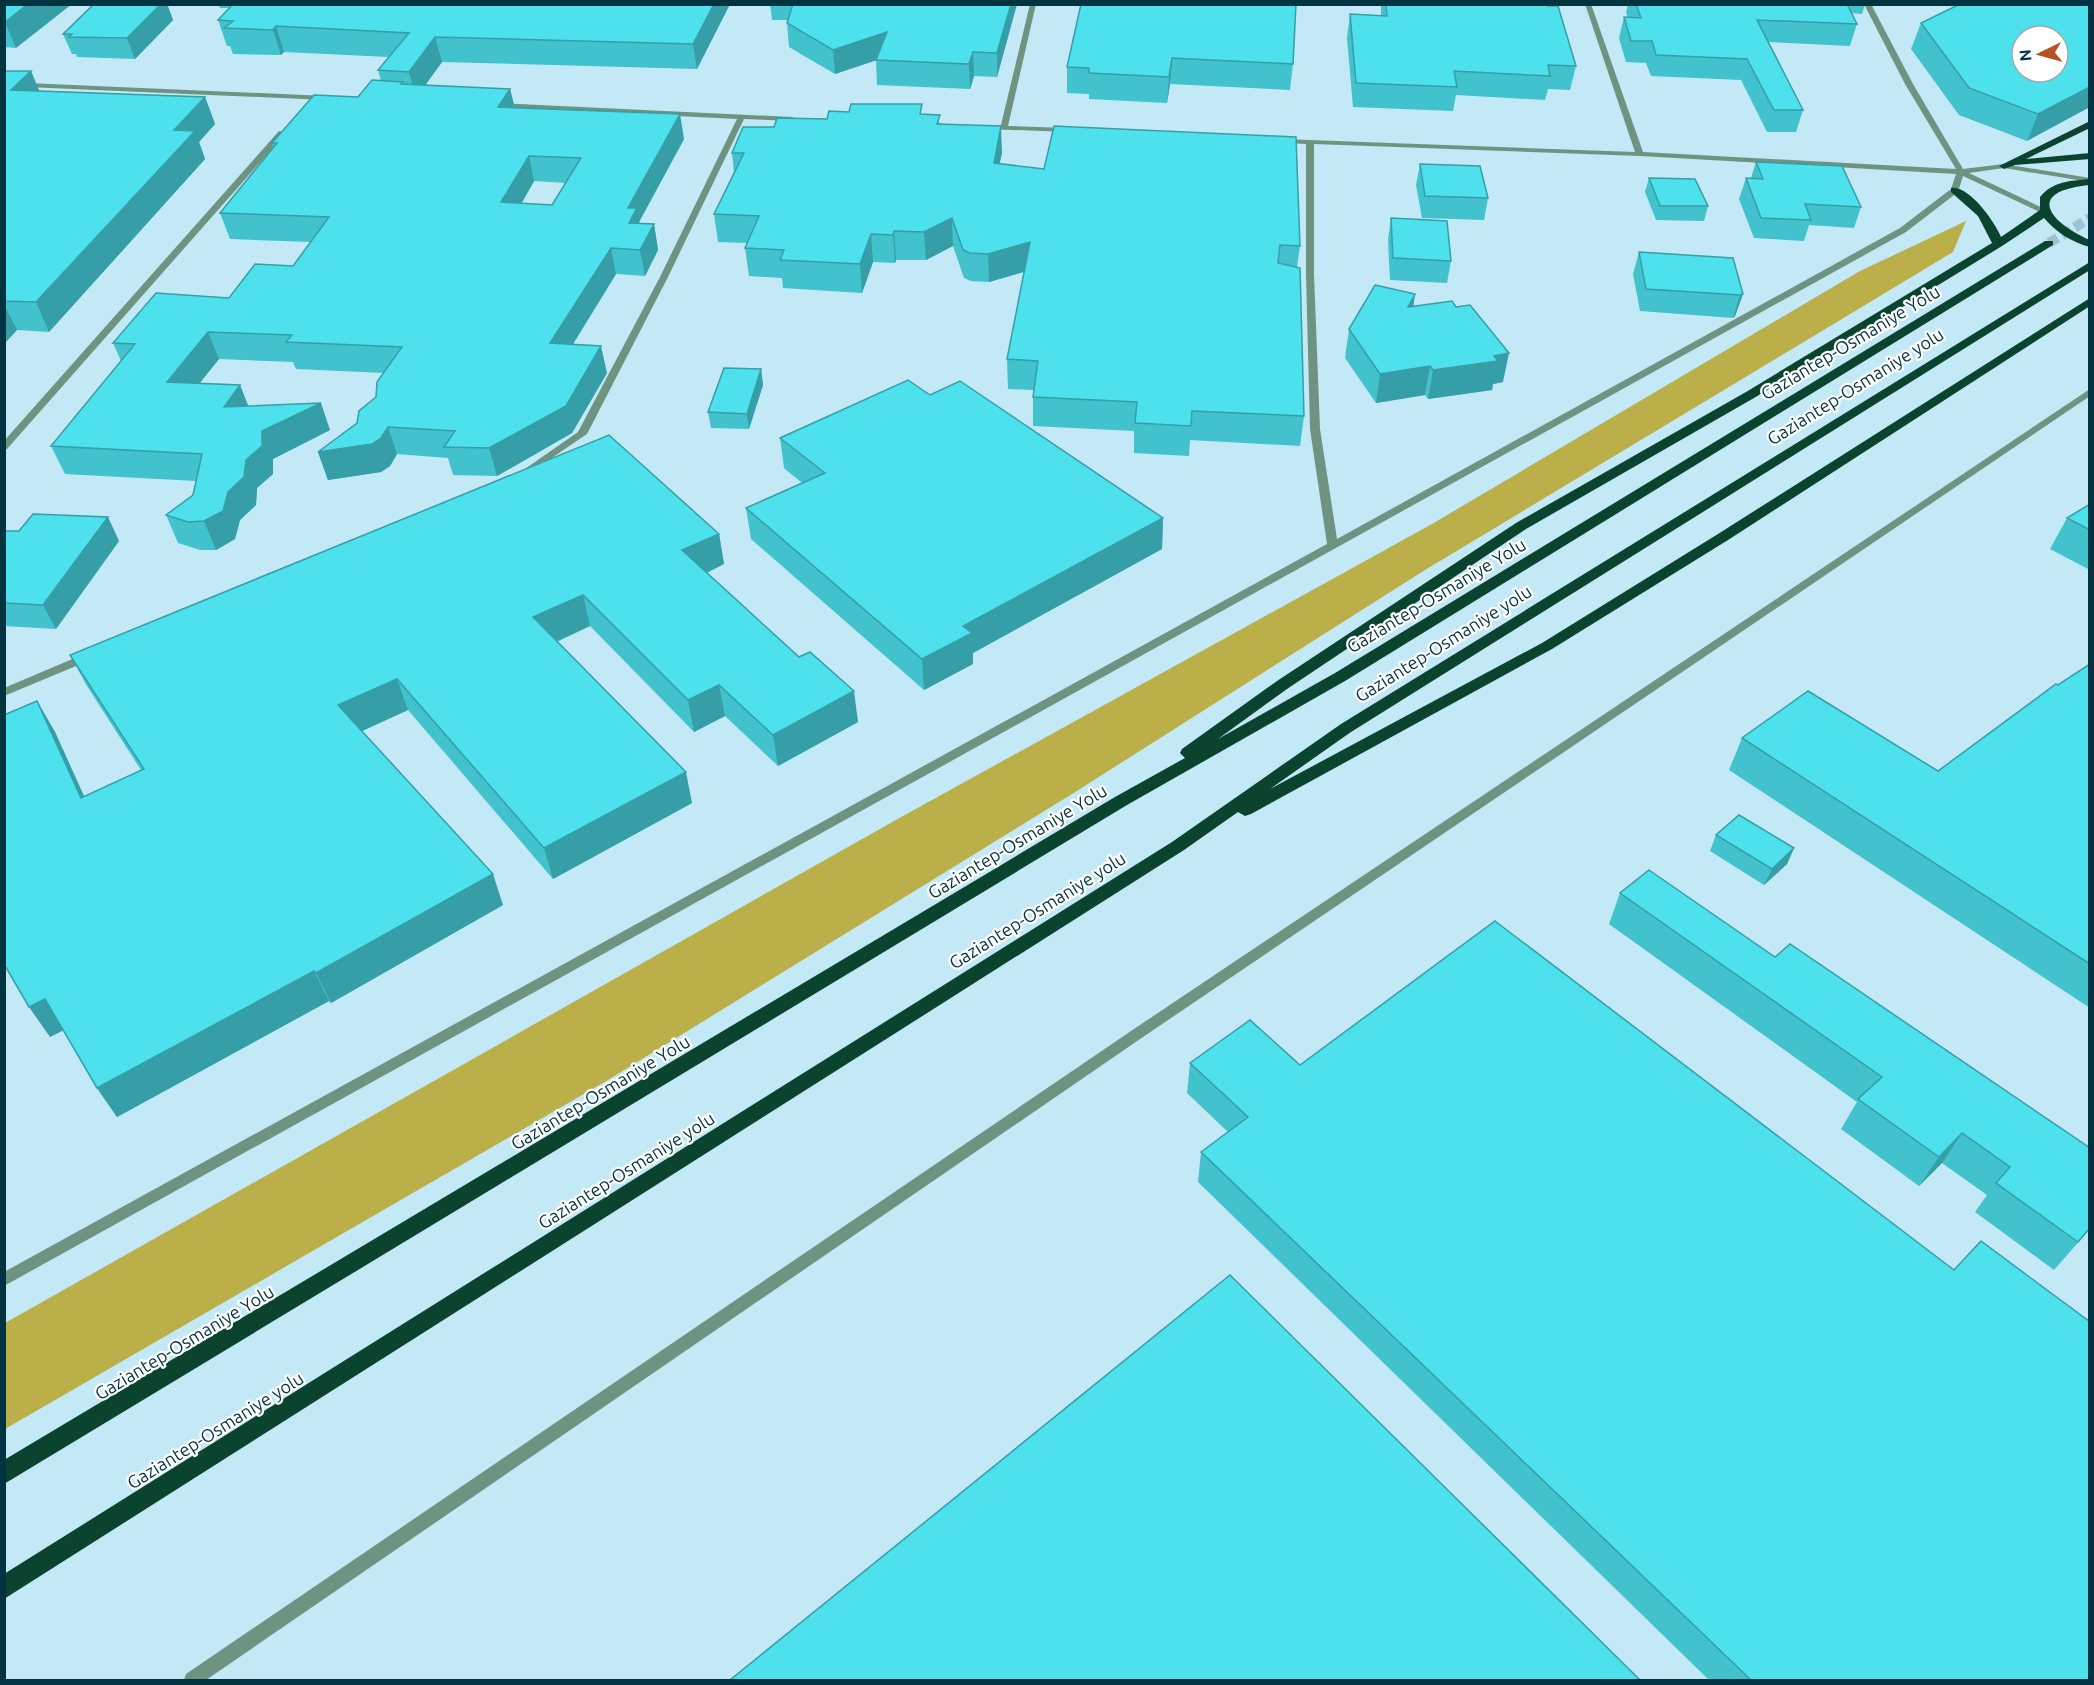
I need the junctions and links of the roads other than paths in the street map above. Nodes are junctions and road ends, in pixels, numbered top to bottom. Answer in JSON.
{"nodes":[{"id":1,"x":1033,"y":4,"type":"edge"},
{"id":2,"x":1588,"y":4,"type":"edge"},
{"id":3,"x":1867,"y":4,"type":"edge"},
{"id":4,"x":4,"y":84,"type":"edge"},
{"id":5,"x":313,"y":97,"type":"junction"},
{"id":6,"x":336,"y":98,"type":"edge"},
{"id":7,"x":306,"y":105,"type":"edge"},
{"id":8,"x":490,"y":105,"type":"edge"},
{"id":9,"x":741,"y":117,"type":"junction"},
{"id":10,"x":801,"y":119,"type":"edge"},
{"id":11,"x":2090,"y":124,"type":"edge"},
{"id":12,"x":980,"y":126,"type":"edge"},
{"id":13,"x":1004,"y":127,"type":"junction"},
{"id":14,"x":286,"y":129,"type":"edge"},
{"id":15,"x":1075,"y":131,"type":"edge"},
{"id":16,"x":1275,"y":141,"type":"edge"},
{"id":17,"x":1310,"y":142,"type":"junction"},
{"id":18,"x":1640,"y":154,"type":"junction"},
{"id":19,"x":2090,"y":156,"type":"edge"},
{"id":20,"x":2004,"y":166,"type":"junction"},
{"id":21,"x":1961,"y":172,"type":"junction"},
{"id":22,"x":2090,"y":181,"type":"edge"},
{"id":23,"x":1955,"y":190,"type":"junction"},
{"id":24,"x":2044,"y":212,"type":"junction"},
{"id":25,"x":2049,"y":243,"type":"tunnel mouth"},
{"id":26,"x":1998,"y":244,"type":"junction"},
{"id":27,"x":2090,"y":244,"type":"edge"},
{"id":28,"x":2090,"y":265,"type":"edge"},
{"id":29,"x":2090,"y":301,"type":"edge"},
{"id":30,"x":2090,"y":392,"type":"edge"},
{"id":31,"x":4,"y":447,"type":"edge"},
{"id":32,"x":514,"y":478,"type":"edge"},
{"id":33,"x":1333,"y":547,"type":"junction"},
{"id":34,"x":102,"y":651,"type":"edge"},
{"id":35,"x":4,"y":692,"type":"edge"},
{"id":36,"x":1121,"y":801,"type":"junction"},
{"id":37,"x":1178,"y":846,"type":"junction"},
{"id":38,"x":4,"y":1280,"type":"edge"},
{"id":39,"x":4,"y":1473,"type":"edge"},
{"id":40,"x":4,"y":1588,"type":"edge"},
{"id":41,"x":192,"y":1680,"type":"edge"}],
"edges":[{"from":1,"to":13,"type":"street"},
{"from":2,"to":18,"type":"street"},
{"from":3,"to":21,"type":"street"},
{"from":4,"to":5,"type":"street"},
{"from":5,"to":6,"type":"street"},
{"from":5,"to":7,"type":"street"},
{"from":8,"to":9,"type":"street"},
{"from":9,"to":10,"type":"street"},
{"from":9,"to":32,"type":"street"},
{"from":11,"to":20,"type":"highway"},
{"from":12,"to":13,"type":"street"},
{"from":13,"to":15,"type":"street"},
{"from":14,"to":31,"type":"street"},
{"from":16,"to":17,"type":"street"},
{"from":17,"to":18,"type":"street"},
{"from":17,"to":33,"type":"street"},
{"from":18,"to":21,"type":"street"},
{"from":19,"to":20,"type":"highway"},
{"from":20,"to":21,"type":"street"},
{"from":20,"to":22,"type":"street"},
{"from":21,"to":23,"type":"street"},
{"from":21,"to":24,"type":"street"},
{"from":22,"to":24,"type":"highway"},
{"from":23,"to":26,"type":"highway"},
{"from":23,"to":33,"type":"street"},
{"from":24,"to":26,"type":"highway"},
{"from":24,"to":27,"type":"highway"},
{"from":25,"to":36,"type":"highway","name":"Gaziantep-Osmaniye Yolu"},
{"from":26,"to":36,"type":"highway"},
{"from":28,"to":37,"type":"highway","name":"Gaziantep-Osmaniye yolu"},
{"from":29,"to":37,"type":"highway"},
{"from":30,"to":41,"type":"street"},
{"from":33,"to":38,"type":"street"},
{"from":34,"to":35,"type":"street"},
{"from":36,"to":39,"type":"highway","name":"Gaziantep-Osmaniye Yolu"},
{"from":37,"to":40,"type":"highway","name":"Gaziantep-Osmaniye yolu"}]}
